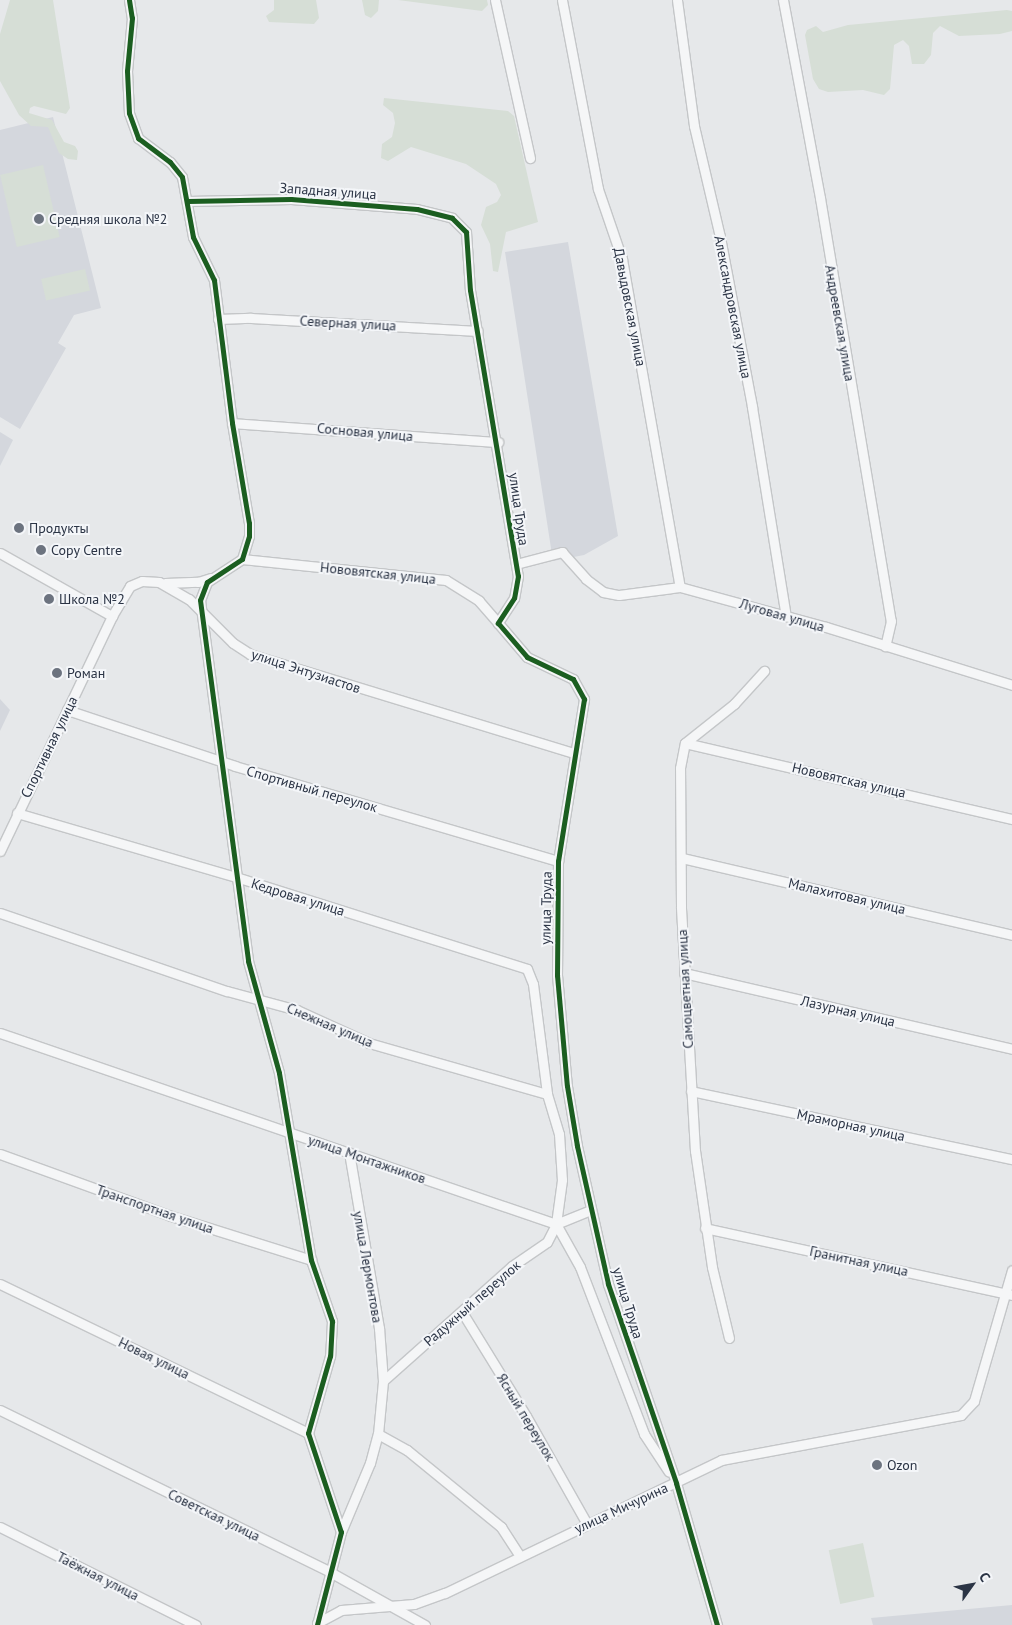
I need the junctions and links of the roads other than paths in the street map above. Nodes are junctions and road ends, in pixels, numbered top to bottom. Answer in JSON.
{"nodes":[{"id":1,"x":129,"y":0,"type":"edge"},
{"id":2,"x":495,"y":0,"type":"edge"},
{"id":3,"x":562,"y":0,"type":"edge"},
{"id":4,"x":677,"y":0,"type":"edge"},
{"id":5,"x":783,"y":0,"type":"edge"},
{"id":6,"x":530,"y":158,"type":"dead end"},
{"id":7,"x":188,"y":201,"type":"junction"},
{"id":8,"x":463,"y":227,"type":"joint"},
{"id":9,"x":218,"y":319,"type":"junction"},
{"id":10,"x":478,"y":331,"type":"junction"},
{"id":11,"x":232,"y":423,"type":"junction"},
{"id":12,"x":498,"y":442,"type":"junction"},
{"id":13,"x":0,"y":553,"type":"edge"},
{"id":14,"x":242,"y":559,"type":"junction"},
{"id":15,"x":516,"y":564,"type":"junction"},
{"id":16,"x":212,"y":577,"type":"junction"},
{"id":17,"x":160,"y":582,"type":"junction"},
{"id":18,"x":680,"y":588,"type":"junction"},
{"id":19,"x":200,"y":610,"type":"junction"},
{"id":20,"x":112,"y":616,"type":"junction"},
{"id":21,"x":786,"y":616,"type":"junction"},
{"id":22,"x":498,"y":623,"type":"junction"},
{"id":23,"x":885,"y":646,"type":"junction"},
{"id":24,"x":764,"y":671,"type":"dead end"},
{"id":25,"x":1012,"y":685,"type":"edge"},
{"id":26,"x":68,"y":710,"type":"junction"},
{"id":27,"x":685,"y":743,"type":"junction"},
{"id":28,"x":574,"y":753,"type":"junction"},
{"id":29,"x":220,"y":760,"type":"junction"},
{"id":30,"x":17,"y":813,"type":"junction"},
{"id":31,"x":1012,"y":819,"type":"edge"},
{"id":32,"x":0,"y":850,"type":"edge"},
{"id":33,"x":682,"y":858,"type":"junction"},
{"id":34,"x":558,"y":860,"type":"junction"},
{"id":35,"x":236,"y":877,"type":"junction"},
{"id":36,"x":0,"y":913,"type":"edge"},
{"id":37,"x":1012,"y":935,"type":"edge"},
{"id":38,"x":684,"y":972,"type":"junction"},
{"id":39,"x":261,"y":1000,"type":"junction"},
{"id":40,"x":0,"y":1033,"type":"edge"},
{"id":41,"x":1012,"y":1049,"type":"edge"},
{"id":42,"x":691,"y":1091,"type":"junction"},
{"id":43,"x":547,"y":1094,"type":"junction"},
{"id":44,"x":287,"y":1131,"type":"junction"},
{"id":45,"x":349,"y":1153,"type":"junction"},
{"id":46,"x":0,"y":1154,"type":"edge"},
{"id":47,"x":1012,"y":1159,"type":"edge"},
{"id":48,"x":590,"y":1210,"type":"junction"},
{"id":49,"x":556,"y":1224,"type":"junction"},
{"id":50,"x":705,"y":1228,"type":"junction"},
{"id":51,"x":311,"y":1260,"type":"junction"},
{"id":52,"x":1012,"y":1270,"type":"edge"},
{"id":53,"x":0,"y":1284,"type":"edge"},
{"id":54,"x":1009,"y":1294,"type":"edge"},
{"id":55,"x":462,"y":1312,"type":"junction"},
{"id":56,"x":729,"y":1338,"type":"dead end"},
{"id":57,"x":383,"y":1381,"type":"junction"},
{"id":58,"x":0,"y":1410,"type":"edge"},
{"id":59,"x":308,"y":1433,"type":"junction"},
{"id":60,"x":378,"y":1434,"type":"junction"},
{"id":61,"x":676,"y":1483,"type":"junction"},
{"id":62,"x":587,"y":1524,"type":"junction"},
{"id":63,"x":0,"y":1527,"type":"edge"},
{"id":64,"x":341,"y":1532,"type":"junction"},
{"id":65,"x":520,"y":1556,"type":"junction"},
{"id":66,"x":330,"y":1572,"type":"junction"},
{"id":67,"x":397,"y":1607,"type":"junction"},
{"id":68,"x":317,"y":1624,"type":"edge"},
{"id":69,"x":196,"y":1625,"type":"edge"},
{"id":70,"x":425,"y":1625,"type":"edge"},
{"id":71,"x":717,"y":1625,"type":"edge"}],
"edges":[{"from":1,"to":7,"type":"street"},
{"from":2,"to":6,"type":"street"},
{"from":3,"to":18,"type":"street","name":"Давыдовская улица"},
{"from":4,"to":21,"type":"street","name":"Александровская улица"},
{"from":5,"to":23,"type":"street","name":"Андреевская улица"},
{"from":7,"to":8,"type":"street","name":"Западная улица"},
{"from":7,"to":9,"type":"street"},
{"from":8,"to":10,"type":"street","name":"улица Труда"},
{"from":9,"to":10,"type":"street","name":"Северная улица"},
{"from":9,"to":11,"type":"street"},
{"from":10,"to":12,"type":"street","name":"улица Труда"},
{"from":11,"to":12,"type":"street","name":"Сосновая улица"},
{"from":11,"to":14,"type":"street"},
{"from":12,"to":15,"type":"street","name":"улица Труда"},
{"from":13,"to":20,"type":"street"},
{"from":14,"to":16,"type":"street"},
{"from":14,"to":22,"type":"street","name":"Нововятская улица"},
{"from":15,"to":18,"type":"street","name":"Луговая улица"},
{"from":15,"to":22,"type":"street","name":"улица Труда"},
{"from":16,"to":17,"type":"street"},
{"from":16,"to":19,"type":"street"},
{"from":17,"to":19,"type":"street","name":"улица Энтузиастов"},
{"from":17,"to":20,"type":"street"},
{"from":18,"to":21,"type":"street","name":"Луговая улица"},
{"from":19,"to":28,"type":"street","name":"улица Энтузиастов"},
{"from":19,"to":29,"type":"street"},
{"from":20,"to":26,"type":"street","name":"Спортивная улица"},
{"from":21,"to":23,"type":"street","name":"Луговая улица"},
{"from":22,"to":28,"type":"street","name":"улица Труда"},
{"from":23,"to":25,"type":"street","name":"Луговая улица"},
{"from":24,"to":27,"type":"street"},
{"from":26,"to":29,"type":"street","name":"Спортивный переулок"},
{"from":26,"to":30,"type":"street","name":"Спортивная улица"},
{"from":27,"to":31,"type":"street","name":"Нововятская улица"},
{"from":27,"to":33,"type":"street","name":"Самоцветная улица"},
{"from":28,"to":34,"type":"street","name":"улица Труда"},
{"from":29,"to":34,"type":"street","name":"Спортивный переулок"},
{"from":29,"to":35,"type":"street"},
{"from":30,"to":32,"type":"street","name":"Спортивная улица"},
{"from":30,"to":35,"type":"street","name":"Кедровая улица"},
{"from":33,"to":37,"type":"street","name":"Малахитовая улица"},
{"from":33,"to":38,"type":"street","name":"Самоцветная улица"},
{"from":34,"to":48,"type":"street","name":"улица Труда"},
{"from":35,"to":39,"type":"street"},
{"from":35,"to":43,"type":"street","name":"Кедровая улица"},
{"from":36,"to":39,"type":"street","name":"Снежная улица"},
{"from":38,"to":41,"type":"street","name":"Лазурная улица"},
{"from":38,"to":42,"type":"street","name":"Самоцветная улица"},
{"from":39,"to":43,"type":"street","name":"Снежная улица"},
{"from":39,"to":44,"type":"street"},
{"from":40,"to":44,"type":"street","name":"улица Монтажников"},
{"from":42,"to":47,"type":"street","name":"Мраморная улица"},
{"from":42,"to":50,"type":"street","name":"Самоцветная улица"},
{"from":43,"to":49,"type":"street"},
{"from":44,"to":45,"type":"street","name":"улица Монтажников"},
{"from":44,"to":51,"type":"street"},
{"from":45,"to":49,"type":"street","name":"улица Монтажников"},
{"from":45,"to":57,"type":"street","name":"улица Лермонтова"},
{"from":46,"to":51,"type":"street","name":"Транспортная улица"},
{"from":48,"to":49,"type":"street"},
{"from":48,"to":61,"type":"street","name":"улица Труда"},
{"from":49,"to":55,"type":"street","name":"Радужный переулок"},
{"from":49,"to":61,"type":"street","name":"улица Труда"},
{"from":50,"to":54,"type":"street","name":"Гранитная улица"},
{"from":50,"to":56,"type":"street","name":"Самоцветная улица"},
{"from":51,"to":59,"type":"street"},
{"from":52,"to":54,"type":"street"},
{"from":53,"to":59,"type":"street","name":"Новая улица"},
{"from":54,"to":61,"type":"street","name":"улица Мичурина"},
{"from":55,"to":57,"type":"street","name":"Радужный переулок"},
{"from":55,"to":62,"type":"street","name":"Ясный переулок"},
{"from":57,"to":60,"type":"street","name":"улица Лермонтова"},
{"from":58,"to":66,"type":"street","name":"Советская улица"},
{"from":59,"to":64,"type":"street"},
{"from":60,"to":64,"type":"street","name":"улица Лермонтова"},
{"from":60,"to":65,"type":"street"},
{"from":61,"to":62,"type":"street","name":"улица Мичурина"},
{"from":61,"to":71,"type":"street","name":"улица Труда"},
{"from":62,"to":65,"type":"street","name":"улица Мичурина"},
{"from":63,"to":69,"type":"street","name":"Таёжная улица"},
{"from":64,"to":66,"type":"street","name":"улица Лермонтова"},
{"from":65,"to":67,"type":"street","name":"улица Мичурина"},
{"from":66,"to":67,"type":"street","name":"Советская улица"},
{"from":66,"to":68,"type":"street","name":"улица Лермонтова"},
{"from":67,"to":68,"type":"street","name":"улица Мичурина"},
{"from":67,"to":70,"type":"street","name":"Советская улица"}]}
